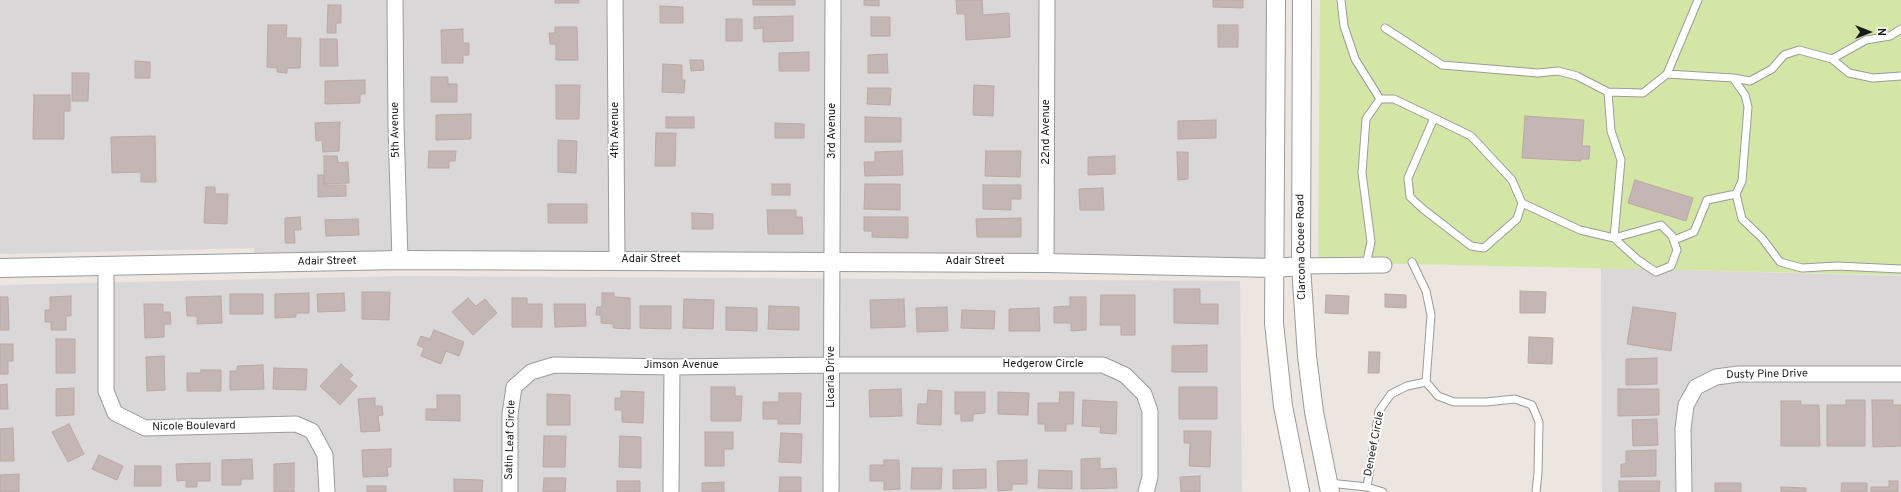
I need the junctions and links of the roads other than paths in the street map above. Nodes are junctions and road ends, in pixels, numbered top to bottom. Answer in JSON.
{"nodes":[{"id":1,"x":395,"y":0,"type":"edge"},
{"id":2,"x":615,"y":0,"type":"edge"},
{"id":3,"x":833,"y":0,"type":"edge"},
{"id":4,"x":1047,"y":0,"type":"edge"},
{"id":5,"x":1276,"y":0,"type":"edge"},
{"id":6,"x":1302,"y":0,"type":"edge"},
{"id":7,"x":1341,"y":0,"type":"edge"},
{"id":8,"x":1698,"y":0,"type":"edge"},
{"id":9,"x":1385,"y":28,"type":"dead end"},
{"id":10,"x":1901,"y":30,"type":"edge"},
{"id":11,"x":1832,"y":59,"type":"junction"},
{"id":12,"x":1667,"y":74,"type":"junction"},
{"id":13,"x":1901,"y":76,"type":"edge"},
{"id":14,"x":1733,"y":78,"type":"junction"},
{"id":15,"x":1608,"y":92,"type":"junction"},
{"id":16,"x":1380,"y":99,"type":"junction"},
{"id":17,"x":1434,"y":118,"type":"junction"},
{"id":18,"x":1736,"y":194,"type":"junction"},
{"id":19,"x":1522,"y":203,"type":"junction"},
{"id":20,"x":1614,"y":238,"type":"junction"},
{"id":21,"x":1674,"y":240,"type":"junction"},
{"id":22,"x":400,"y":260,"type":"junction"},
{"id":23,"x":617,"y":260,"type":"junction"},
{"id":24,"x":832,"y":261,"type":"junction"},
{"id":25,"x":1412,"y":262,"type":"dead end"},
{"id":26,"x":1046,"y":263,"type":"junction"},
{"id":27,"x":1366,"y":265,"type":"junction"},
{"id":28,"x":1384,"y":265,"type":"dead end"},
{"id":29,"x":106,"y":266,"type":"junction"},
{"id":30,"x":1301,"y":266,"type":"junction"},
{"id":31,"x":0,"y":268,"type":"edge"},
{"id":32,"x":1274,"y":268,"type":"junction"},
{"id":33,"x":1901,"y":269,"type":"edge"},
{"id":34,"x":831,"y":365,"type":"junction"},
{"id":35,"x":672,"y":367,"type":"junction"},
{"id":36,"x":531,"y":372,"type":"joint"},
{"id":37,"x":1901,"y":374,"type":"edge"},
{"id":38,"x":1426,"y":382,"type":"junction"},
{"id":39,"x":1328,"y":487,"type":"edge"},
{"id":40,"x":1367,"y":487,"type":"junction"},
{"id":41,"x":327,"y":492,"type":"edge"},
{"id":42,"x":510,"y":492,"type":"edge"},
{"id":43,"x":671,"y":492,"type":"edge"},
{"id":44,"x":831,"y":492,"type":"edge"},
{"id":45,"x":1146,"y":492,"type":"edge"},
{"id":46,"x":1300,"y":492,"type":"edge"},
{"id":47,"x":1382,"y":492,"type":"edge"},
{"id":48,"x":1536,"y":492,"type":"edge"},
{"id":49,"x":1684,"y":492,"type":"edge"}],
"edges":[{"from":1,"to":22,"type":"street","name":"5th Avenue"},
{"from":2,"to":23,"type":"street","name":"4th Avenue"},
{"from":3,"to":24,"type":"street","name":"3rd Avenue"},
{"from":4,"to":26,"type":"street","name":"22nd Avenue"},
{"from":5,"to":32,"type":"street"},
{"from":6,"to":30,"type":"street","name":"Clarcona Ocoee Road"},
{"from":7,"to":16,"type":"lane"},
{"from":8,"to":12,"type":"lane"},
{"from":9,"to":15,"type":"lane"},
{"from":10,"to":11,"type":"lane"},
{"from":11,"to":13,"type":"lane"},
{"from":11,"to":14,"type":"lane"},
{"from":12,"to":14,"type":"lane"},
{"from":12,"to":15,"type":"lane"},
{"from":14,"to":18,"type":"lane"},
{"from":15,"to":20,"type":"lane"},
{"from":16,"to":17,"type":"lane"},
{"from":16,"to":27,"type":"lane"},
{"from":17,"to":19,"type":"lane"},
{"from":17,"to":19,"type":"lane"},
{"from":18,"to":21,"type":"lane"},
{"from":18,"to":33,"type":"lane"},
{"from":19,"to":20,"type":"lane"},
{"from":20,"to":21,"type":"lane"},
{"from":20,"to":21,"type":"lane"},
{"from":22,"to":23,"type":"street","name":"Adair Street"},
{"from":22,"to":29,"type":"street","name":"Adair Street"},
{"from":23,"to":24,"type":"street","name":"Adair Street"},
{"from":24,"to":26,"type":"street","name":"Adair Street"},
{"from":24,"to":34,"type":"street","name":"Licaria Drive"},
{"from":25,"to":38,"type":"lane"},
{"from":26,"to":32,"type":"street","name":"Adair Street"},
{"from":27,"to":28,"type":"street"},
{"from":27,"to":30,"type":"street"},
{"from":29,"to":31,"type":"street","name":"Adair Street"},
{"from":29,"to":41,"type":"street","name":"Nicole Boulevard"},
{"from":30,"to":32,"type":"street","name":"Adair Street"},
{"from":30,"to":39,"type":"street","name":"Clarcona Ocoee Road"},
{"from":32,"to":46,"type":"street"},
{"from":34,"to":35,"type":"street","name":"Jimson Avenue"},
{"from":34,"to":44,"type":"street","name":"Licaria Drive"},
{"from":34,"to":45,"type":"street","name":"Hedgerow Circle"},
{"from":35,"to":36,"type":"street","name":"Jimson Avenue"},
{"from":35,"to":43,"type":"street"},
{"from":36,"to":42,"type":"street","name":"Satin Leaf Circle"},
{"from":37,"to":49,"type":"street","name":"Dusty Pine Drive"},
{"from":38,"to":40,"type":"lane","name":"Deneef Circle"},
{"from":38,"to":48,"type":"lane"},
{"from":39,"to":40,"type":"lane"},
{"from":40,"to":47,"type":"lane"}]}
